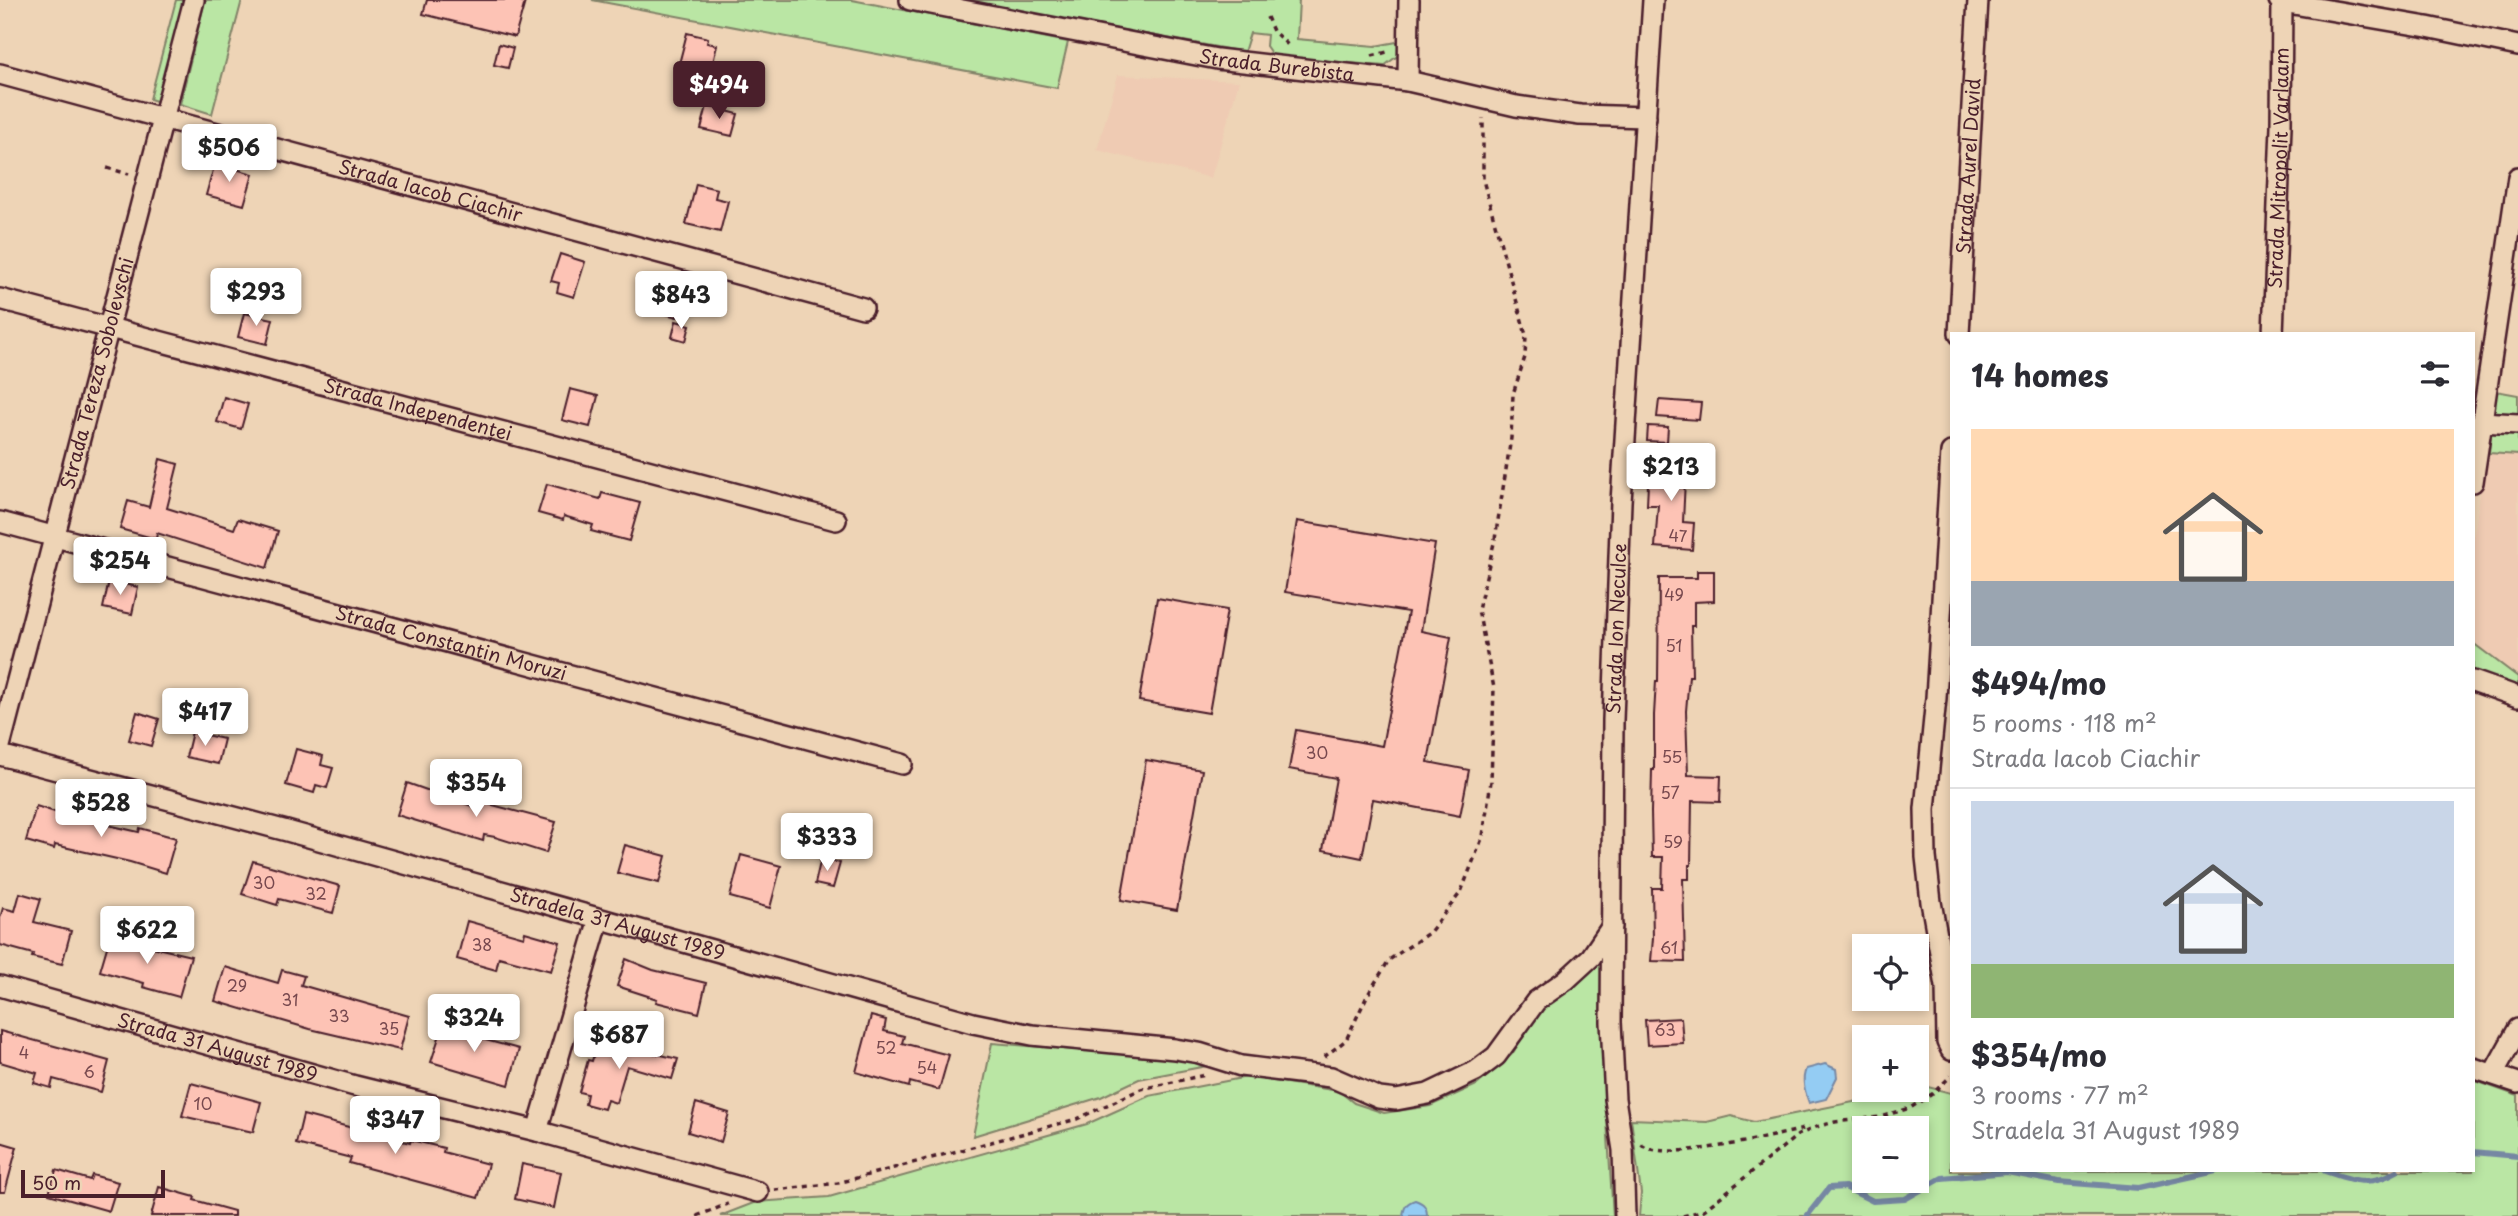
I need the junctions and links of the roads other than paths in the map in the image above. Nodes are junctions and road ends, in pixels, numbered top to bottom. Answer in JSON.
{"nodes":[{"id":1,"x":194,"y":0,"type":"edge"},
{"id":2,"x":910,"y":0,"type":"edge"},
{"id":3,"x":1409,"y":0,"type":"edge"},
{"id":4,"x":1653,"y":0,"type":"edge"},
{"id":5,"x":1978,"y":0,"type":"edge"},
{"id":6,"x":2281,"y":1,"type":"edge"},
{"id":7,"x":2518,"y":46,"type":"edge"},
{"id":8,"x":0,"y":74,"type":"edge"},
{"id":9,"x":1408,"y":81,"type":"junction"},
{"id":10,"x":1646,"y":117,"type":"junction"},
{"id":11,"x":162,"y":119,"type":"junction"},
{"id":12,"x":2518,"y":177,"type":"edge"},
{"id":13,"x":0,"y":299,"type":"edge"},
{"id":14,"x":863,"y":308,"type":"dead end"},
{"id":15,"x":107,"y":328,"type":"junction"},
{"id":16,"x":1959,"y":332,"type":"edge"},
{"id":17,"x":2273,"y":332,"type":"edge"},
{"id":18,"x":2481,"y":422,"type":"junction"},
{"id":19,"x":2518,"y":424,"type":"edge"},
{"id":20,"x":2475,"y":467,"type":"edge"},
{"id":21,"x":1950,"y":469,"type":"edge"},
{"id":22,"x":836,"y":520,"type":"dead end"},
{"id":23,"x":0,"y":522,"type":"edge"},
{"id":24,"x":54,"y":536,"type":"junction"},
{"id":25,"x":2475,"y":682,"type":"edge"},
{"id":26,"x":2518,"y":697,"type":"edge"},
{"id":27,"x":0,"y":746,"type":"edge"},
{"id":28,"x":0,"y":755,"type":"edge"},
{"id":29,"x":902,"y":764,"type":"dead end"},
{"id":30,"x":599,"y":919,"type":"junction"},
{"id":31,"x":1612,"y":926,"type":"junction"},
{"id":32,"x":0,"y":986,"type":"edge"},
{"id":33,"x":2518,"y":1029,"type":"edge"},
{"id":34,"x":1950,"y":1048,"type":"edge"},
{"id":35,"x":2475,"y":1069,"type":"edge"},
{"id":36,"x":2493,"y":1074,"type":"junction"},
{"id":37,"x":2518,"y":1083,"type":"edge"},
{"id":38,"x":537,"y":1131,"type":"junction"},
{"id":39,"x":758,"y":1192,"type":"road end"},
{"id":40,"x":1625,"y":1216,"type":"edge"}],
"edges":[{"from":1,"to":11,"type":"street","name":"Strada Tereza Sobolevschi"},
{"from":2,"to":9,"type":"street","name":"Strada Burebista"},
{"from":3,"to":9,"type":"street"},
{"from":4,"to":10,"type":"street","name":"Strada Ion Neculce"},
{"from":5,"to":16,"type":"street","name":"Strada Aurel David"},
{"from":6,"to":7,"type":"street"},
{"from":6,"to":17,"type":"street","name":"Strada Mitropolit Varlaam"},
{"from":8,"to":11,"type":"street","name":"Strada Iacob Ciachir"},
{"from":9,"to":10,"type":"street","name":"Strada Burebista"},
{"from":10,"to":31,"type":"street","name":"Strada Ion Neculce"},
{"from":11,"to":14,"type":"street","name":"Strada Iacob Ciachir"},
{"from":11,"to":15,"type":"street","name":"Strada Tereza Sobolevschi"},
{"from":12,"to":18,"type":"street"},
{"from":13,"to":15,"type":"street","name":"Strada Independenței"},
{"from":15,"to":22,"type":"street","name":"Strada Independenței"},
{"from":15,"to":24,"type":"street","name":"Strada Tereza Sobolevschi"},
{"from":18,"to":19,"type":"street"},
{"from":18,"to":20,"type":"street"},
{"from":21,"to":34,"type":"street"},
{"from":23,"to":24,"type":"street","name":"Strada Constantin Moruzi"},
{"from":24,"to":27,"type":"street","name":"Strada Tereza Sobolevschi"},
{"from":24,"to":29,"type":"street","name":"Strada Constantin Moruzi"},
{"from":25,"to":26,"type":"street"},
{"from":28,"to":30,"type":"street","name":"Stradela 31 August 1989"},
{"from":30,"to":31,"type":"street","name":"Stradela 31 August 1989"},
{"from":30,"to":38,"type":"street"},
{"from":31,"to":40,"type":"street","name":"Strada Ion Neculce"},
{"from":32,"to":38,"type":"street","name":"Strada 31 August 1989"},
{"from":33,"to":36,"type":"street"},
{"from":35,"to":36,"type":"street"},
{"from":36,"to":37,"type":"street"},
{"from":38,"to":39,"type":"street","name":"Strada 31 August 1989"}]}
